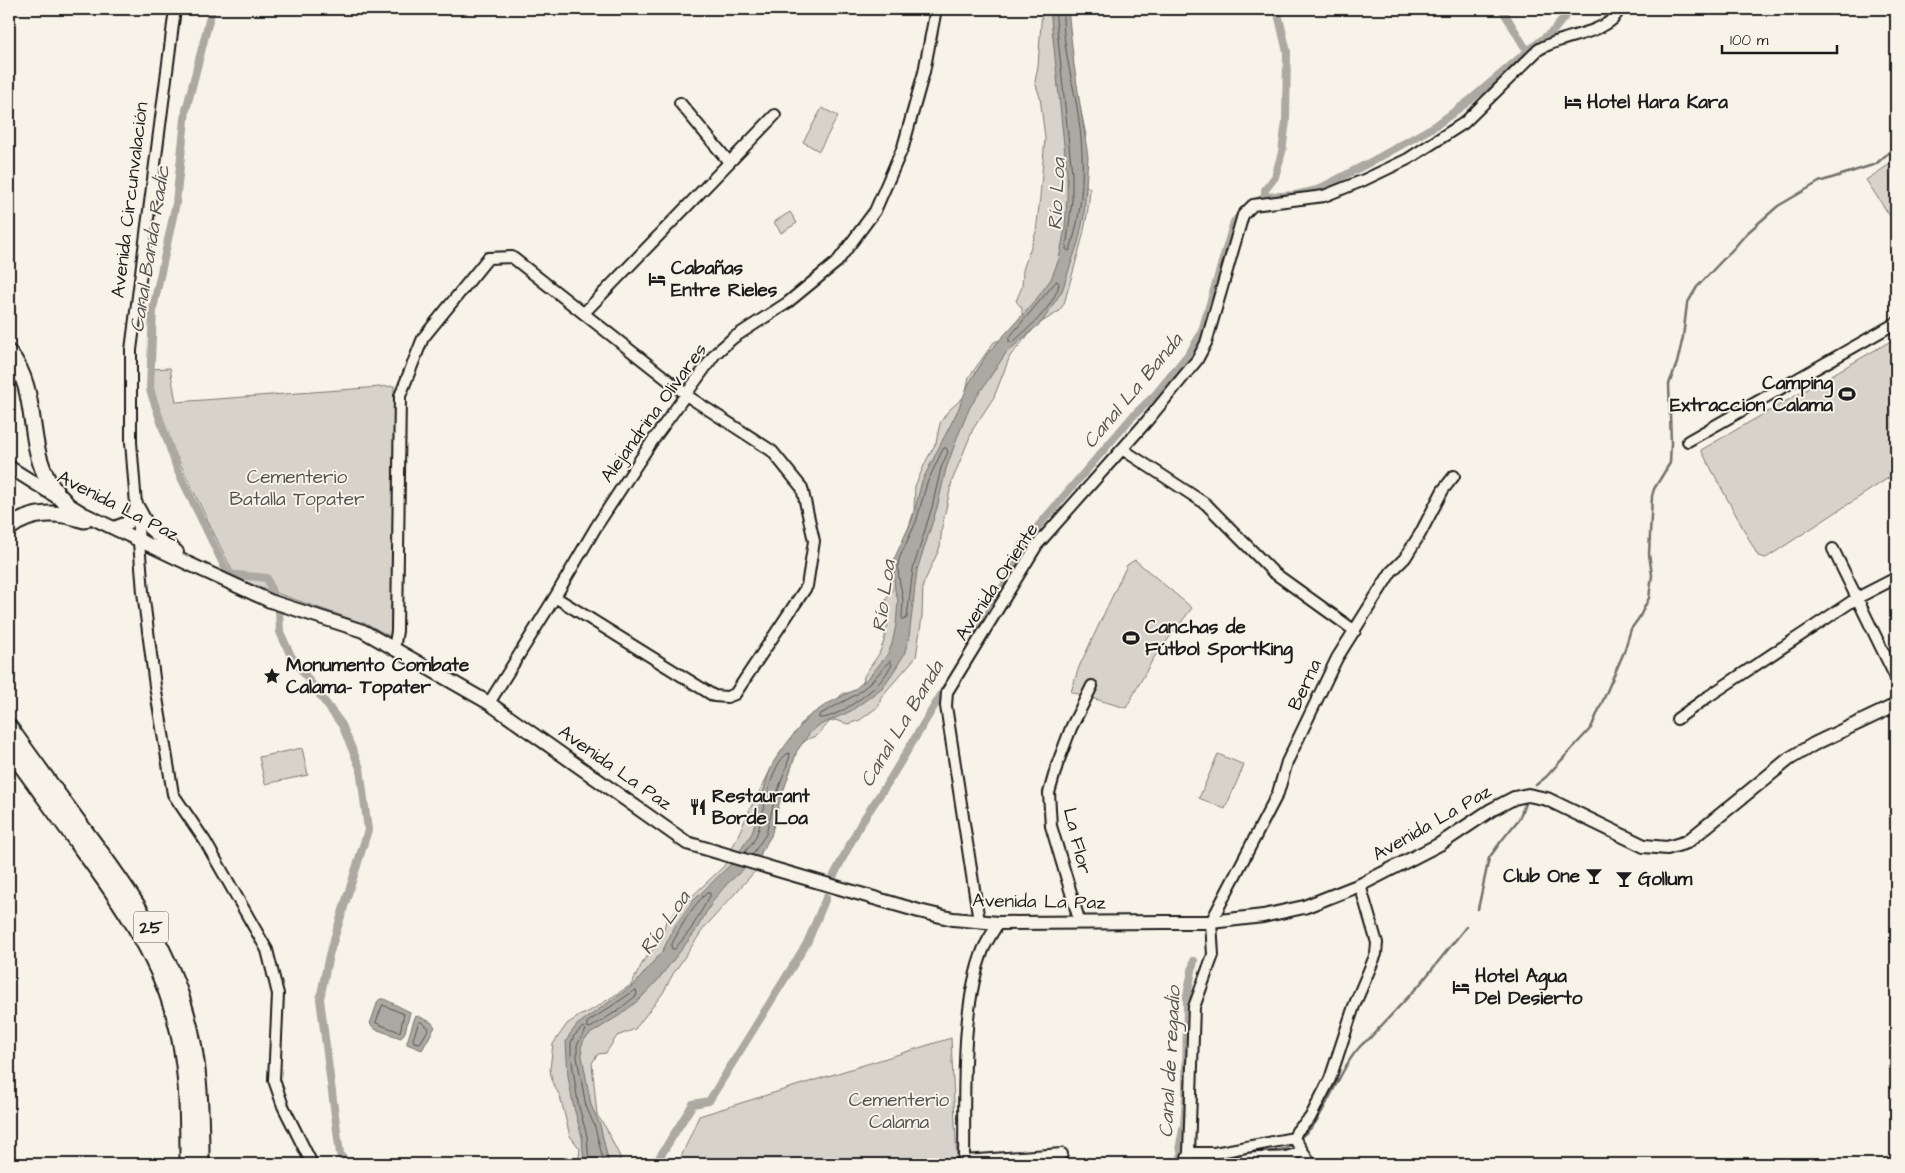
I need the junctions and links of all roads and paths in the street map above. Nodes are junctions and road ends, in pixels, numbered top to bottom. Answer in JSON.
{"nodes":[{"id":1,"x":175,"y":9,"type":"edge"},
{"id":2,"x":936,"y":9,"type":"edge"},
{"id":3,"x":1620,"y":9,"type":"edge"},
{"id":4,"x":680,"y":103,"type":"dead end"},
{"id":5,"x":776,"y":115,"type":"dead end"},
{"id":6,"x":729,"y":162,"type":"junction"},
{"id":7,"x":584,"y":313,"type":"junction"},
{"id":8,"x":1896,"y":323,"type":"edge"},
{"id":9,"x":9,"y":353,"type":"edge"},
{"id":10,"x":686,"y":394,"type":"junction"},
{"id":11,"x":1688,"y":441,"type":"dead end"},
{"id":12,"x":1122,"y":449,"type":"junction"},
{"id":13,"x":9,"y":467,"type":"edge"},
{"id":14,"x":9,"y":473,"type":"edge"},
{"id":15,"x":1454,"y":476,"type":"dead end"},
{"id":16,"x":65,"y":502,"type":"junction"},
{"id":17,"x":136,"y":507,"type":"junction"},
{"id":18,"x":84,"y":520,"type":"junction"},
{"id":19,"x":9,"y":528,"type":"edge"},
{"id":20,"x":114,"y":528,"type":"junction"},
{"id":21,"x":139,"y":543,"type":"junction"},
{"id":22,"x":1833,"y":549,"type":"dead end"},
{"id":23,"x":190,"y":564,"type":"junction"},
{"id":24,"x":1896,"y":578,"type":"edge"},
{"id":25,"x":555,"y":597,"type":"junction"},
{"id":26,"x":1857,"y":598,"type":"junction"},
{"id":27,"x":1355,"y":632,"type":"junction"},
{"id":28,"x":394,"y":649,"type":"junction"},
{"id":29,"x":1896,"y":678,"type":"edge"},
{"id":30,"x":1092,"y":686,"type":"dead end"},
{"id":31,"x":489,"y":703,"type":"junction"},
{"id":32,"x":1896,"y":705,"type":"edge"},
{"id":33,"x":1677,"y":719,"type":"dead end"},
{"id":34,"x":9,"y":727,"type":"edge"},
{"id":35,"x":9,"y":748,"type":"edge"},
{"id":36,"x":1360,"y":885,"type":"junction"},
{"id":37,"x":979,"y":921,"type":"junction"},
{"id":38,"x":1080,"y":922,"type":"junction"},
{"id":39,"x":1211,"y":922,"type":"junction"},
{"id":40,"x":998,"y":923,"type":"junction"},
{"id":41,"x":1294,"y":1138,"type":"junction"},
{"id":42,"x":1302,"y":1152,"type":"junction"},
{"id":43,"x":1189,"y":1153,"type":"junction"},
{"id":44,"x":1062,"y":1154,"type":"dead end"},
{"id":45,"x":962,"y":1163,"type":"edge"},
{"id":46,"x":188,"y":1164,"type":"edge"},
{"id":47,"x":201,"y":1164,"type":"edge"},
{"id":48,"x":312,"y":1164,"type":"edge"},
{"id":49,"x":1186,"y":1164,"type":"edge"},
{"id":50,"x":1233,"y":1164,"type":"edge"},
{"id":51,"x":1312,"y":1164,"type":"edge"}],
"edges":[{"from":1,"to":17,"type":"street","name":"Avenida Circunvalación"},
{"from":2,"to":10,"type":"street","name":"Alejandrina Olivares"},
{"from":3,"to":12,"type":"street","name":"Avenida Oriente"},
{"from":4,"to":6,"type":"street"},
{"from":5,"to":6,"type":"street"},
{"from":6,"to":7,"type":"street"},
{"from":7,"to":10,"type":"street"},
{"from":7,"to":28,"type":"street"},
{"from":8,"to":11,"type":"street"},
{"from":9,"to":16,"type":"highway"},
{"from":10,"to":25,"type":"street","name":"Alejandrina Olivares"},
{"from":10,"to":25,"type":"street"},
{"from":12,"to":27,"type":"street"},
{"from":12,"to":37,"type":"street","name":"Avenida Oriente"},
{"from":13,"to":16,"type":"main road","name":"Avenida La Paz"},
{"from":14,"to":18,"type":"main road","name":"Avenida La Paz"},
{"from":15,"to":27,"type":"street","name":"Berna"},
{"from":16,"to":20,"type":"main road","name":"Avenida La Paz"},
{"from":17,"to":20,"type":"main road"},
{"from":17,"to":21,"type":"street","name":"Avenida Circunvalación"},
{"from":17,"to":23,"type":"main road"},
{"from":18,"to":19,"type":"highway"},
{"from":18,"to":21,"type":"main road","name":"Avenida La Paz"},
{"from":20,"to":21,"type":"main road","name":"Avenida La Paz"},
{"from":21,"to":23,"type":"main road","name":"Avenida La Paz"},
{"from":21,"to":48,"type":"street","name":"Avenida Circunvalación"},
{"from":22,"to":26,"type":"street"},
{"from":23,"to":28,"type":"main road","name":"Avenida La Paz"},
{"from":24,"to":26,"type":"street"},
{"from":25,"to":31,"type":"street","name":"Alejandrina Olivares"},
{"from":26,"to":29,"type":"street"},
{"from":26,"to":33,"type":"street"},
{"from":27,"to":39,"type":"street","name":"Berna"},
{"from":28,"to":31,"type":"main road","name":"Avenida La Paz"},
{"from":30,"to":38,"type":"street","name":"La Flor"},
{"from":31,"to":37,"type":"main road","name":"Avenida La Paz"},
{"from":32,"to":36,"type":"main road","name":"Avenida La Paz"},
{"from":34,"to":47,"type":"highway","number":"25"},
{"from":35,"to":46,"type":"highway","number":"25"},
{"from":36,"to":39,"type":"main road","name":"Avenida La Paz"},
{"from":36,"to":41,"type":"street"},
{"from":37,"to":40,"type":"main road","name":"Avenida La Paz"},
{"from":38,"to":39,"type":"main road","name":"Avenida La Paz"},
{"from":38,"to":40,"type":"main road","name":"Avenida La Paz"},
{"from":39,"to":43,"type":"street"},
{"from":40,"to":45,"type":"street"},
{"from":41,"to":42,"type":"street"},
{"from":41,"to":43,"type":"street"},
{"from":42,"to":50,"type":"street"},
{"from":42,"to":51,"type":"street"},
{"from":43,"to":49,"type":"street"},
{"from":44,"to":45,"type":"street"}]}
